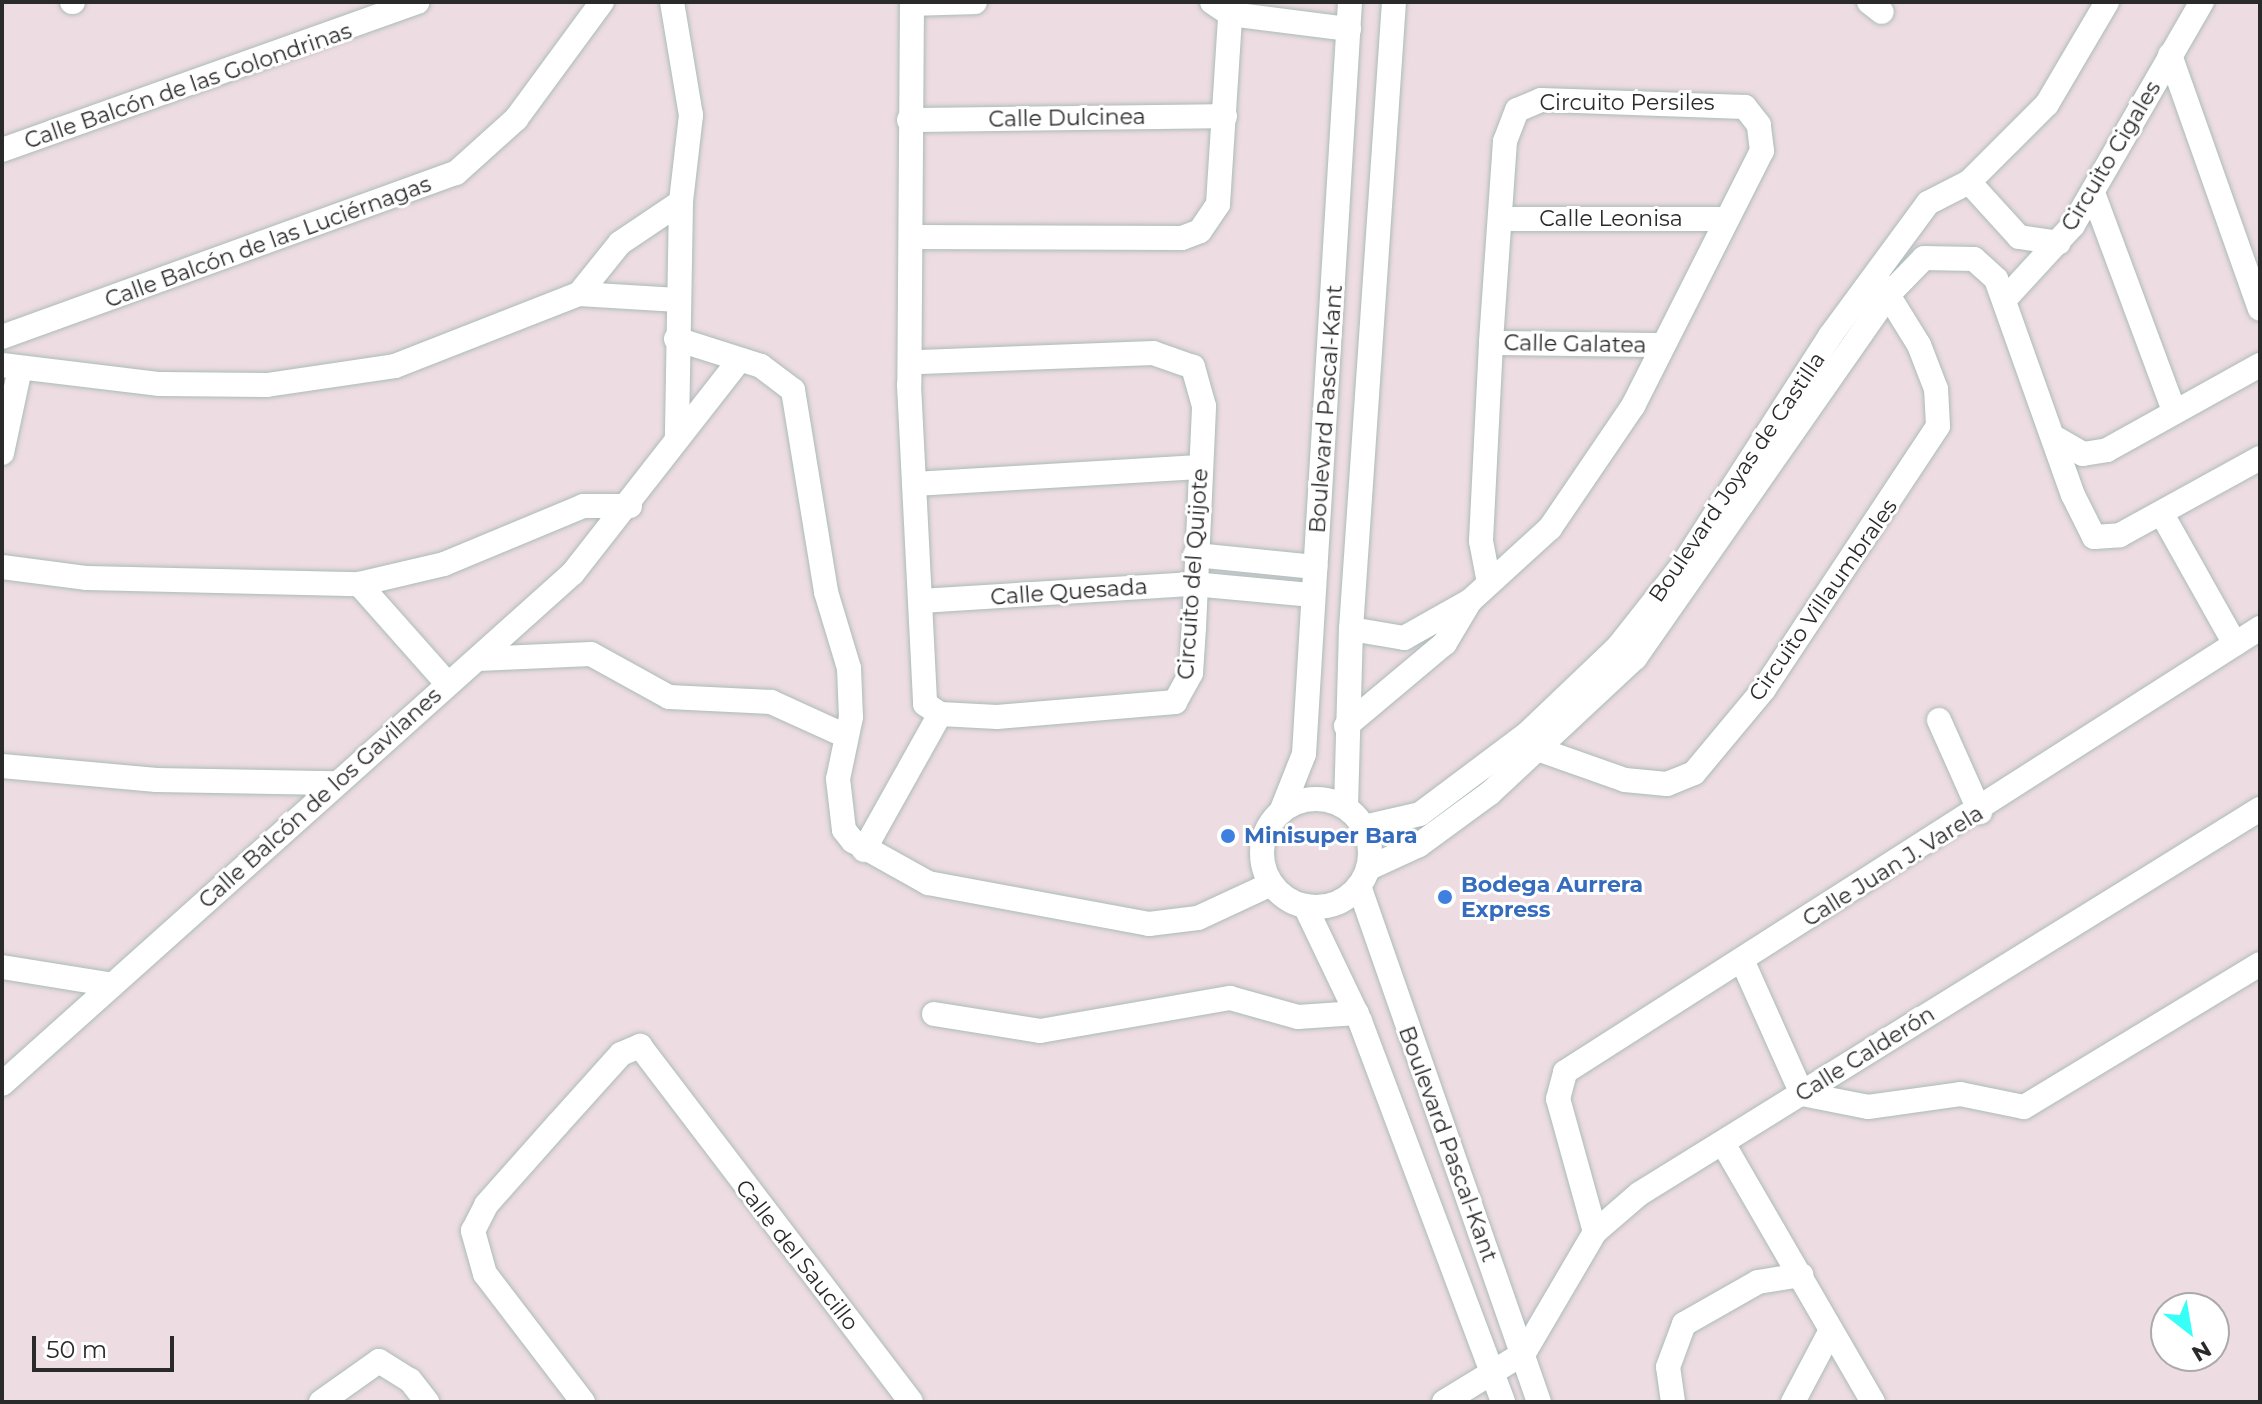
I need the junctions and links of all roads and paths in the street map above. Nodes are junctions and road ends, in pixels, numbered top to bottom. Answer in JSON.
{"nodes":[{"id":1,"x":417,"y":2,"type":"edge"},
{"id":2,"x":602,"y":2,"type":"edge"},
{"id":3,"x":672,"y":2,"type":"edge"},
{"id":4,"x":975,"y":2,"type":"edge"},
{"id":5,"x":1350,"y":2,"type":"edge"},
{"id":6,"x":1394,"y":2,"type":"edge"},
{"id":7,"x":2107,"y":2,"type":"edge"},
{"id":8,"x":2202,"y":2,"type":"edge"},
{"id":9,"x":912,"y":3,"type":"edge"},
{"id":10,"x":1224,"y":6,"type":"edge"},
{"id":11,"x":1349,"y":29,"type":"junction"},
{"id":12,"x":2170,"y":55,"type":"junction"},
{"id":13,"x":1225,"y":116,"type":"junction"},
{"id":14,"x":909,"y":120,"type":"junction"},
{"id":15,"x":2,"y":150,"type":"edge"},
{"id":16,"x":1969,"y":182,"type":"junction"},
{"id":17,"x":2093,"y":193,"type":"junction"},
{"id":18,"x":681,"y":202,"type":"junction"},
{"id":19,"x":1500,"y":219,"type":"junction"},
{"id":20,"x":1723,"y":219,"type":"junction"},
{"id":21,"x":912,"y":237,"type":"junction"},
{"id":22,"x":2059,"y":243,"type":"junction"},
{"id":23,"x":1882,"y":286,"type":"junction"},
{"id":24,"x":579,"y":294,"type":"junction"},
{"id":25,"x":2005,"y":299,"type":"junction"},
{"id":26,"x":678,"y":300,"type":"junction"},
{"id":27,"x":2260,"y":309,"type":"edge"},
{"id":28,"x":2,"y":337,"type":"edge"},
{"id":29,"x":676,"y":339,"type":"junction"},
{"id":30,"x":1491,"y":343,"type":"junction"},
{"id":31,"x":1660,"y":345,"type":"junction"},
{"id":32,"x":738,"y":362,"type":"junction"},
{"id":33,"x":914,"y":362,"type":"junction"},
{"id":34,"x":2260,"y":365,"type":"edge"},
{"id":35,"x":11,"y":367,"type":"edge"},
{"id":36,"x":2174,"y":411,"type":"junction"},
{"id":37,"x":677,"y":437,"type":"junction"},
{"id":38,"x":2057,"y":439,"type":"junction"},
{"id":39,"x":2,"y":453,"type":"edge"},
{"id":40,"x":1325,"y":454,"type":"junction"},
{"id":41,"x":1363,"y":456,"type":"junction"},
{"id":42,"x":2260,"y":458,"type":"edge"},
{"id":43,"x":1199,"y":467,"type":"junction"},
{"id":44,"x":914,"y":484,"type":"junction"},
{"id":45,"x":630,"y":506,"type":"junction"},
{"id":46,"x":2162,"y":514,"type":"junction"},
{"id":47,"x":1195,"y":555,"type":"junction"},
{"id":48,"x":2,"y":567,"type":"edge"},
{"id":49,"x":1315,"y":567,"type":"junction"},
{"id":50,"x":1489,"y":583,"type":"junction"},
{"id":51,"x":359,"y":584,"type":"junction"},
{"id":52,"x":1193,"y":584,"type":"junction"},
{"id":53,"x":1312,"y":595,"type":"junction"},
{"id":54,"x":921,"y":601,"type":"junction"},
{"id":55,"x":1470,"y":601,"type":"junction"},
{"id":56,"x":2260,"y":628,"type":"edge"},
{"id":57,"x":1351,"y":629,"type":"junction"},
{"id":58,"x":2235,"y":644,"type":"junction"},
{"id":59,"x":478,"y":659,"type":"junction"},
{"id":60,"x":447,"y":683,"type":"junction"},
{"id":61,"x":940,"y":714,"type":"junction"},
{"id":62,"x":1939,"y":720,"type":"dead end"},
{"id":63,"x":1346,"y":726,"type":"junction"},
{"id":64,"x":846,"y":736,"type":"junction"},
{"id":65,"x":1543,"y":751,"type":"junction"},
{"id":66,"x":2,"y":766,"type":"edge"},
{"id":67,"x":335,"y":783,"type":"junction"},
{"id":68,"x":1346,"y":807,"type":"junction"},
{"id":69,"x":2260,"y":809,"type":"edge"},
{"id":70,"x":1281,"y":812,"type":"junction"},
{"id":71,"x":1980,"y":812,"type":"junction"},
{"id":72,"x":1364,"y":827,"type":"junction"},
{"id":73,"x":864,"y":850,"type":"junction"},
{"id":74,"x":1364,"y":877,"type":"junction"},
{"id":75,"x":1271,"y":884,"type":"junction"},
{"id":76,"x":1305,"y":906,"type":"junction"},
{"id":77,"x":1742,"y":960,"type":"junction"},
{"id":78,"x":2260,"y":964,"type":"edge"},
{"id":79,"x":2,"y":967,"type":"edge"},
{"id":80,"x":113,"y":985,"type":"junction"},
{"id":81,"x":1357,"y":1013,"type":"junction"},
{"id":82,"x":934,"y":1014,"type":"dead end"},
{"id":83,"x":2,"y":1084,"type":"edge"},
{"id":84,"x":1802,"y":1094,"type":"junction"},
{"id":85,"x":1724,"y":1145,"type":"junction"},
{"id":86,"x":1595,"y":1232,"type":"junction"},
{"id":87,"x":1801,"y":1275,"type":"junction"},
{"id":88,"x":1830,"y":1332,"type":"junction"},
{"id":89,"x":1524,"y":1353,"type":"junction"},
{"id":90,"x":1489,"y":1372,"type":"junction"},
{"id":91,"x":321,"y":1402,"type":"edge"},
{"id":92,"x":427,"y":1402,"type":"edge"},
{"id":93,"x":583,"y":1402,"type":"edge"},
{"id":94,"x":911,"y":1402,"type":"edge"},
{"id":95,"x":1444,"y":1402,"type":"edge"},
{"id":96,"x":1503,"y":1402,"type":"edge"},
{"id":97,"x":1539,"y":1402,"type":"edge"},
{"id":98,"x":1673,"y":1402,"type":"edge"},
{"id":99,"x":1793,"y":1402,"type":"edge"},
{"id":100,"x":1873,"y":1402,"type":"edge"}],
"edges":[{"from":1,"to":15,"type":"street","name":"Calle Balcón de las Golondrinas"},
{"from":2,"to":28,"type":"street","name":"Calle Balcón de las Luciérnagas"},
{"from":3,"to":18,"type":"street"},
{"from":4,"to":9,"type":"street"},
{"from":5,"to":11,"type":"street","name":"Boulevard Pascal-Kant"},
{"from":6,"to":41,"type":"street","name":"Boulevard Pascal-Kant"},
{"from":7,"to":16,"type":"street","name":"Boulevard Joyas de Castilla"},
{"from":8,"to":12,"type":"street","name":"Circuito Cigales"},
{"from":9,"to":14,"type":"street"},
{"from":10,"to":11,"type":"street"},
{"from":10,"to":13,"type":"street"},
{"from":11,"to":40,"type":"street","name":"Boulevard Pascal-Kant"},
{"from":12,"to":17,"type":"street","name":"Circuito Cigales"},
{"from":12,"to":27,"type":"street"},
{"from":13,"to":14,"type":"street","name":"Calle Dulcinea"},
{"from":13,"to":21,"type":"street"},
{"from":14,"to":21,"type":"street"},
{"from":16,"to":22,"type":"street"},
{"from":16,"to":23,"type":"street","name":"Boulevard Joyas de Castilla"},
{"from":17,"to":22,"type":"street","name":"Circuito Cigales"},
{"from":17,"to":36,"type":"street"},
{"from":18,"to":24,"type":"street"},
{"from":18,"to":26,"type":"street"},
{"from":19,"to":20,"type":"street","name":"Calle Leonisa"},
{"from":19,"to":20,"type":"street","name":"Circuito Persiles"},
{"from":19,"to":30,"type":"street","name":"Circuito Persiles"},
{"from":20,"to":31,"type":"street","name":"Circuito Persiles"},
{"from":21,"to":33,"type":"street"},
{"from":22,"to":25,"type":"street","name":"Circuito Cigales"},
{"from":23,"to":25,"type":"street","name":"Boulevard Joyas de Castilla"},
{"from":23,"to":65,"type":"street","name":"Boulevard Joyas de Castilla"},
{"from":23,"to":65,"type":"street","name":"Circuito Villaumbrales"},
{"from":23,"to":72,"type":"street","name":"Boulevard Joyas de Castilla"},
{"from":24,"to":26,"type":"street"},
{"from":24,"to":35,"type":"street"},
{"from":25,"to":38,"type":"street"},
{"from":26,"to":29,"type":"street"},
{"from":29,"to":32,"type":"street"},
{"from":29,"to":37,"type":"street"},
{"from":30,"to":31,"type":"street","name":"Calle Galatea"},
{"from":30,"to":50,"type":"street","name":"Circuito Persiles"},
{"from":31,"to":50,"type":"street","name":"Circuito Persiles"},
{"from":32,"to":37,"type":"street","name":"Calle Balcón de los Gavilanes"},
{"from":32,"to":64,"type":"street"},
{"from":33,"to":43,"type":"street","name":"Circuito del Quijote"},
{"from":33,"to":44,"type":"street"},
{"from":34,"to":36,"type":"street"},
{"from":35,"to":39,"type":"street"},
{"from":36,"to":38,"type":"street"},
{"from":37,"to":45,"type":"street","name":"Calle Balcón de los Gavilanes"},
{"from":38,"to":46,"type":"street"},
{"from":40,"to":41,"type":"street"},
{"from":40,"to":49,"type":"street","name":"Boulevard Pascal-Kant"},
{"from":41,"to":57,"type":"street","name":"Boulevard Pascal-Kant"},
{"from":42,"to":46,"type":"street"},
{"from":43,"to":44,"type":"street"},
{"from":43,"to":47,"type":"street","name":"Circuito del Quijote"},
{"from":44,"to":54,"type":"street"},
{"from":45,"to":51,"type":"street"},
{"from":45,"to":59,"type":"street","name":"Calle Balcón de los Gavilanes"},
{"from":46,"to":58,"type":"street"},
{"from":47,"to":49,"type":"street"},
{"from":47,"to":52,"type":"street","name":"Circuito del Quijote"},
{"from":48,"to":51,"type":"street"},
{"from":49,"to":53,"type":"street","name":"Boulevard Pascal-Kant"},
{"from":50,"to":55,"type":"street","name":"Circuito Persiles"},
{"from":51,"to":60,"type":"street"},
{"from":52,"to":53,"type":"street","name":"Calle Quesada"},
{"from":52,"to":54,"type":"street","name":"Calle Quesada"},
{"from":52,"to":61,"type":"street","name":"Circuito del Quijote"},
{"from":53,"to":70,"type":"street","name":"Boulevard Pascal-Kant"},
{"from":54,"to":61,"type":"street"},
{"from":55,"to":57,"type":"street","name":"Circuito Persiles"},
{"from":55,"to":63,"type":"street","name":"Circuito Persiles"},
{"from":56,"to":58,"type":"street","name":"Calle Juan J. Varela"},
{"from":57,"to":63,"type":"street","name":"Boulevard Pascal-Kant"},
{"from":58,"to":71,"type":"street","name":"Calle Juan J. Varela"},
{"from":59,"to":60,"type":"street","name":"Calle Balcón de los Gavilanes"},
{"from":59,"to":64,"type":"street"},
{"from":60,"to":67,"type":"street","name":"Calle Balcón de los Gavilanes"},
{"from":61,"to":73,"type":"street"},
{"from":62,"to":71,"type":"street"},
{"from":63,"to":68,"type":"street","name":"Boulevard Pascal-Kant"},
{"from":64,"to":73,"type":"street"},
{"from":65,"to":74,"type":"street","name":"Boulevard Joyas de Castilla"},
{"from":66,"to":67,"type":"street"},
{"from":67,"to":80,"type":"street","name":"Calle Balcón de los Gavilanes"},
{"from":68,"to":70,"type":"street"},
{"from":68,"to":72,"type":"street"},
{"from":69,"to":84,"type":"street","name":"Calle Calderón"},
{"from":70,"to":75,"type":"street"},
{"from":71,"to":77,"type":"street","name":"Calle Juan J. Varela"},
{"from":72,"to":74,"type":"street"},
{"from":73,"to":75,"type":"street"},
{"from":74,"to":76,"type":"street"},
{"from":74,"to":89,"type":"street","name":"Boulevard Pascal-Kant"},
{"from":75,"to":76,"type":"street"},
{"from":76,"to":81,"type":"street","name":"Boulevard Pascal-Kant"},
{"from":77,"to":84,"type":"street"},
{"from":77,"to":86,"type":"street","name":"Calle Juan J. Varela"},
{"from":78,"to":84,"type":"street"},
{"from":79,"to":80,"type":"street"},
{"from":80,"to":83,"type":"street","name":"Calle Balcón de los Gavilanes"},
{"from":81,"to":82,"type":"street"},
{"from":81,"to":90,"type":"street","name":"Boulevard Pascal-Kant"},
{"from":84,"to":85,"type":"street","name":"Calle Calderón"},
{"from":85,"to":86,"type":"street","name":"Calle Calderón"},
{"from":85,"to":87,"type":"street"},
{"from":86,"to":89,"type":"street","name":"Calle Calderón"},
{"from":87,"to":88,"type":"street"},
{"from":87,"to":98,"type":"street"},
{"from":88,"to":99,"type":"street"},
{"from":88,"to":100,"type":"street"},
{"from":89,"to":90,"type":"street"},
{"from":89,"to":97,"type":"street","name":"Boulevard Pascal-Kant"},
{"from":90,"to":95,"type":"street"},
{"from":90,"to":96,"type":"street","name":"Boulevard Pascal-Kant"},
{"from":91,"to":92,"type":"street"},
{"from":93,"to":94,"type":"street","name":"Calle del Saucillo"}]}
